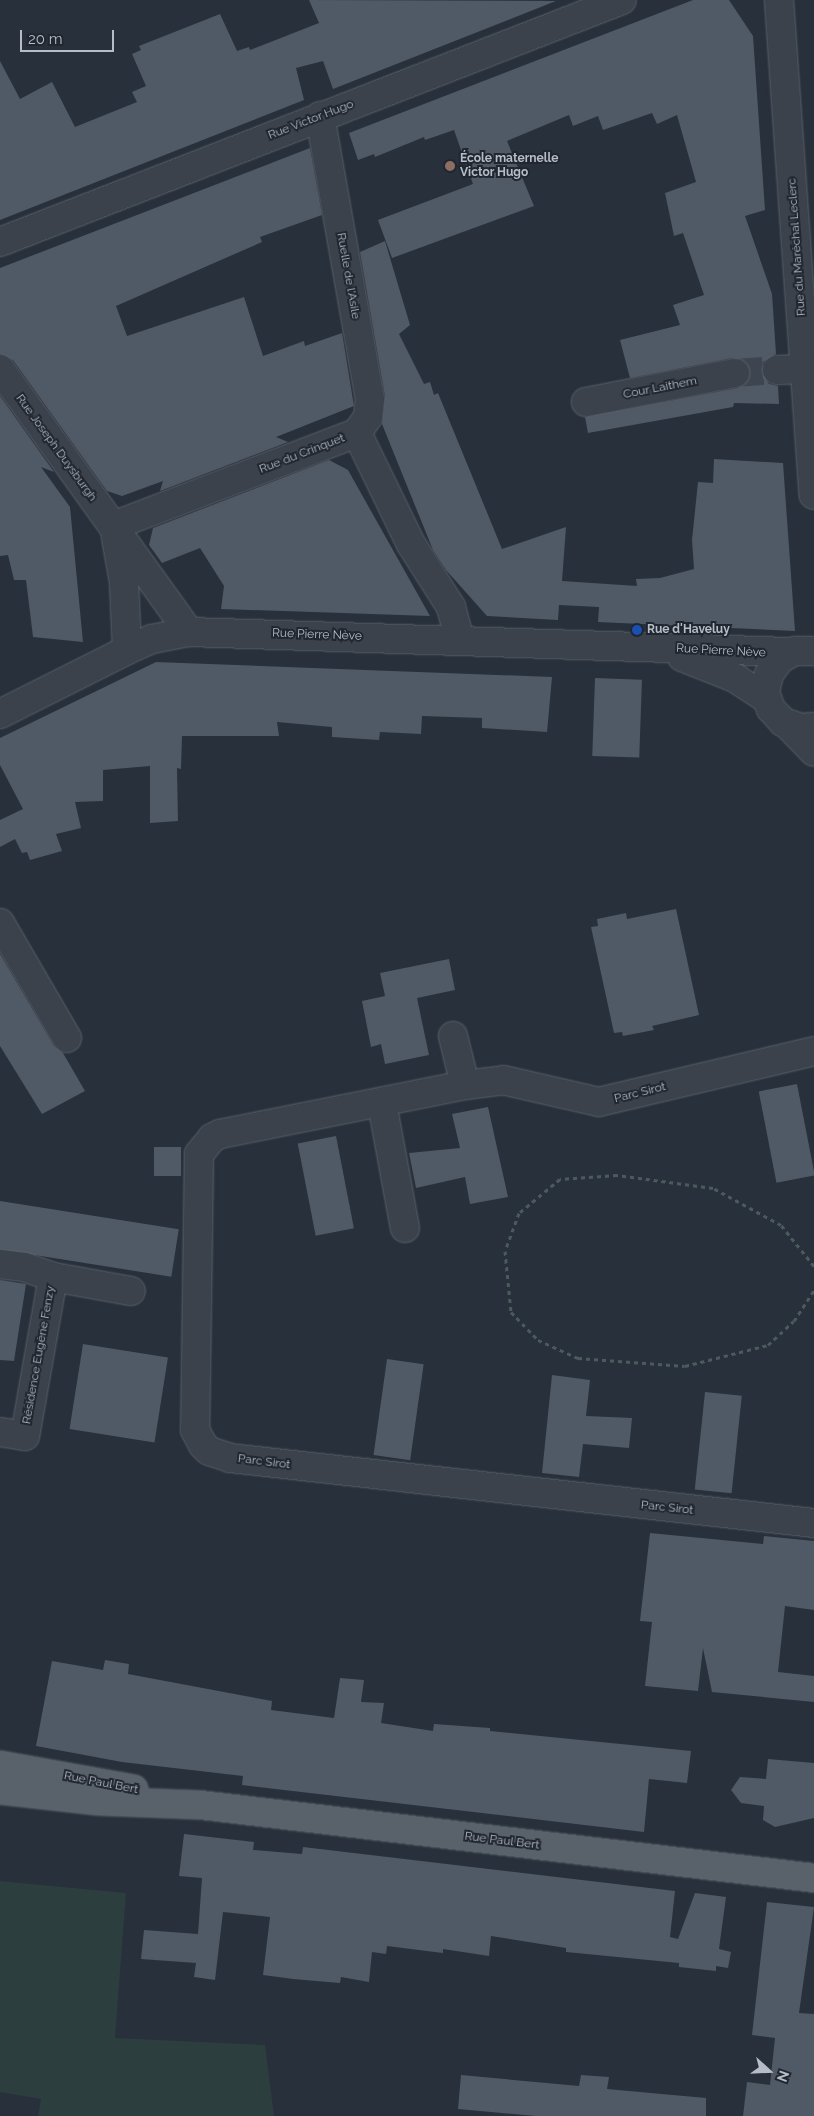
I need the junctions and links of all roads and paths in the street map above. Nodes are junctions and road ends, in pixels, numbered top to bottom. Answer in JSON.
{"nodes":[{"id":1,"x":622,"y":0,"type":"edge"},
{"id":2,"x":779,"y":0,"type":"edge"},
{"id":3,"x":320,"y":116,"type":"junction"},
{"id":4,"x":0,"y":242,"type":"edge"},
{"id":5,"x":0,"y":369,"type":"edge"},
{"id":6,"x":805,"y":369,"type":"junction"},
{"id":7,"x":777,"y":370,"type":"tunnel mouth"},
{"id":8,"x":734,"y":373,"type":"tunnel mouth"},
{"id":9,"x":586,"y":402,"type":"dead end"},
{"id":10,"x":812,"y":425,"type":"edge"},
{"id":11,"x":357,"y":433,"type":"junction"},
{"id":12,"x":814,"y":494,"type":"edge"},
{"id":13,"x":113,"y":526,"type":"junction"},
{"id":14,"x":189,"y":632,"type":"junction"},
{"id":15,"x":460,"y":640,"type":"junction"},
{"id":16,"x":652,"y":648,"type":"junction"},
{"id":17,"x":126,"y":650,"type":"junction"},
{"id":18,"x":802,"y":652,"type":"edge"},
{"id":19,"x":766,"y":698,"type":"junction"},
{"id":20,"x":0,"y":714,"type":"edge"},
{"id":21,"x":801,"y":726,"type":"edge"},
{"id":22,"x":814,"y":752,"type":"edge"},
{"id":23,"x":0,"y":923,"type":"edge"},
{"id":24,"x":454,"y":1036,"type":"dead end"},
{"id":25,"x":66,"y":1038,"type":"dead end"},
{"id":26,"x":814,"y":1051,"type":"edge"},
{"id":27,"x":465,"y":1085,"type":"junction"},
{"id":28,"x":382,"y":1102,"type":"junction"},
{"id":29,"x":404,"y":1228,"type":"dead end"},
{"id":30,"x":0,"y":1264,"type":"edge"},
{"id":31,"x":814,"y":1266,"type":"edge"},
{"id":32,"x":53,"y":1278,"type":"junction"},
{"id":33,"x":814,"y":1290,"type":"edge"},
{"id":34,"x":131,"y":1291,"type":"dead end"},
{"id":35,"x":0,"y":1432,"type":"edge"},
{"id":36,"x":814,"y":1524,"type":"edge"},
{"id":37,"x":0,"y":1765,"type":"edge"},
{"id":38,"x":0,"y":1790,"type":"edge"},
{"id":39,"x":201,"y":1805,"type":"junction"},
{"id":40,"x":810,"y":1877,"type":"edge"}],
"edges":[{"from":1,"to":3,"type":"street","name":"Rue Victor Hugo"},
{"from":2,"to":6,"type":"street","name":"Rue du Maréchal Leclerc"},
{"from":3,"to":4,"type":"street","name":"Rue Victor Hugo"},
{"from":3,"to":11,"type":"street","name":"Ruelle de l'Asile"},
{"from":5,"to":13,"type":"street","name":"Rue Joseph Duysburgh"},
{"from":6,"to":7,"type":"street"},
{"from":6,"to":10,"type":"street","name":"Rue du Maréchal Leclerc"},
{"from":8,"to":9,"type":"street","name":"Cour Laithem"},
{"from":10,"to":12,"type":"street","name":"Rue du Maréchal Leclerc"},
{"from":11,"to":13,"type":"street","name":"Rue du Crinquet"},
{"from":11,"to":15,"type":"street","name":"Rue du Crinquet"},
{"from":13,"to":14,"type":"street","name":"Rue Joseph Duysburgh"},
{"from":13,"to":17,"type":"street","name":"Rue Joseph Duysburgh"},
{"from":14,"to":15,"type":"street","name":"Rue Pierre Nève"},
{"from":14,"to":17,"type":"street","name":"Rue Pierre Nève"},
{"from":15,"to":16,"type":"street","name":"Rue Pierre Nève"},
{"from":16,"to":18,"type":"street","name":"Rue Pierre Nève"},
{"from":16,"to":19,"type":"street","name":"Rue Pierre Nève"},
{"from":17,"to":20,"type":"street","name":"Rue Pierre Nève"},
{"from":18,"to":19,"type":"street"},
{"from":19,"to":21,"type":"street"},
{"from":21,"to":22,"type":"street"},
{"from":23,"to":25,"type":"street"},
{"from":24,"to":27,"type":"street"},
{"from":26,"to":27,"type":"street","name":"Parc Sirot"},
{"from":27,"to":28,"type":"street","name":"Parc Sirot"},
{"from":28,"to":29,"type":"street"},
{"from":28,"to":36,"type":"street","name":"Parc Sirot"},
{"from":30,"to":32,"type":"street","name":"Résidence Eugène Fenzy"},
{"from":31,"to":33,"type":"path"},
{"from":32,"to":34,"type":"street","name":"Résidence Eugène Fenzy"},
{"from":32,"to":35,"type":"street","name":"Résidence Eugène Fenzy"},
{"from":37,"to":39,"type":"main road","name":"Rue Paul Bert"},
{"from":38,"to":39,"type":"main road","name":"Rue Paul Bert"},
{"from":39,"to":40,"type":"main road","name":"Rue Paul Bert"}]}
